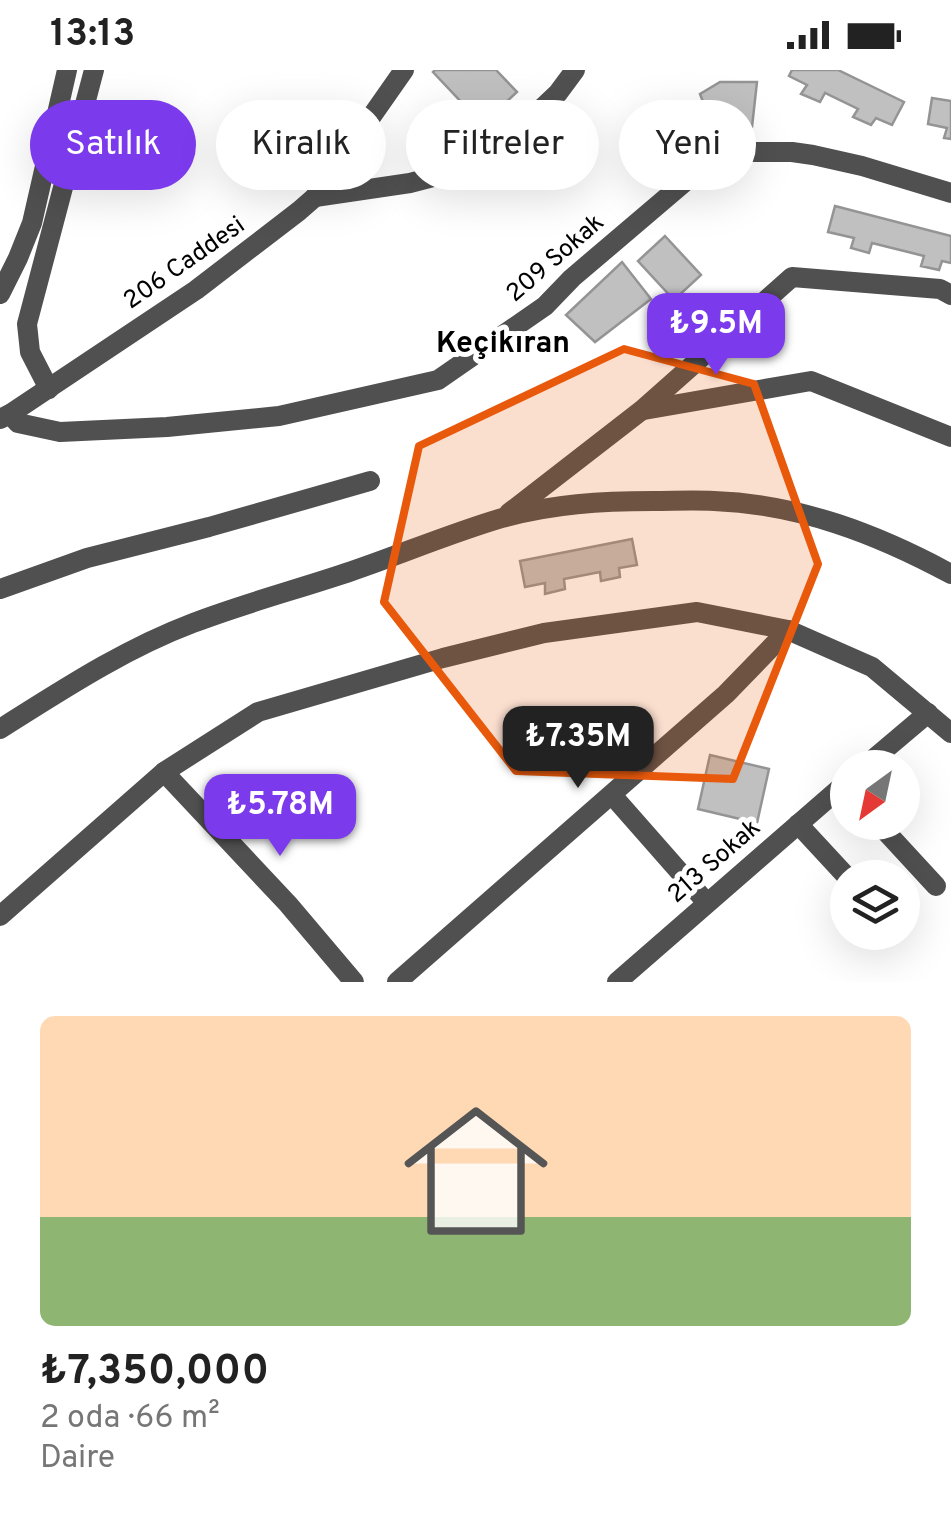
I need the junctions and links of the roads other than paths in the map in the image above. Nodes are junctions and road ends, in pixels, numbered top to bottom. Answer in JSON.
{"nodes":[{"id":1,"x":67,"y":70,"type":"edge"},
{"id":2,"x":94,"y":70,"type":"edge"},
{"id":3,"x":404,"y":70,"type":"edge"},
{"id":4,"x":575,"y":70,"type":"edge"},
{"id":5,"x":951,"y":193,"type":"edge"},
{"id":6,"x":314,"y":198,"type":"junction"},
{"id":7,"x":0,"y":294,"type":"edge"},
{"id":8,"x":951,"y":295,"type":"edge"},
{"id":9,"x":48,"y":388,"type":"junction"},
{"id":10,"x":642,"y":410,"type":"junction"},
{"id":11,"x":5,"y":416,"type":"edge"},
{"id":12,"x":951,"y":437,"type":"edge"},
{"id":13,"x":370,"y":481,"type":"dead end"},
{"id":14,"x":503,"y":518,"type":"junction"},
{"id":15,"x":951,"y":574,"type":"edge"},
{"id":16,"x":0,"y":589,"type":"edge"},
{"id":17,"x":788,"y":630,"type":"junction"},
{"id":18,"x":928,"y":713,"type":"junction"},
{"id":19,"x":0,"y":729,"type":"edge"},
{"id":20,"x":951,"y":733,"type":"edge"},
{"id":21,"x":884,"y":750,"type":"edge"},
{"id":22,"x":164,"y":772,"type":"junction"},
{"id":23,"x":612,"y":794,"type":"junction"},
{"id":24,"x":830,"y":799,"type":"edge"},
{"id":25,"x":798,"y":824,"type":"junction"},
{"id":26,"x":894,"y":840,"type":"edge"},
{"id":27,"x":831,"y":860,"type":"edge"},
{"id":28,"x":936,"y":886,"type":"dead end"},
{"id":29,"x":706,"y":903,"type":"junction"},
{"id":30,"x":0,"y":916,"type":"edge"},
{"id":31,"x":354,"y":982,"type":"edge"},
{"id":32,"x":397,"y":982,"type":"edge"},
{"id":33,"x":616,"y":982,"type":"edge"}],
"edges":[{"from":1,"to":7,"type":"street"},
{"from":2,"to":9,"type":"street"},
{"from":3,"to":6,"type":"street","name":"206 Caddesi"},
{"from":4,"to":6,"type":"street"},
{"from":5,"to":11,"type":"street","name":"209 Sokak"},
{"from":6,"to":9,"type":"street","name":"206 Caddesi"},
{"from":8,"to":10,"type":"street"},
{"from":9,"to":11,"type":"street","name":"206 Caddesi"},
{"from":10,"to":12,"type":"street"},
{"from":10,"to":14,"type":"street"},
{"from":13,"to":16,"type":"street"},
{"from":14,"to":15,"type":"street"},
{"from":14,"to":19,"type":"street"},
{"from":17,"to":18,"type":"street"},
{"from":17,"to":22,"type":"street"},
{"from":17,"to":23,"type":"street"},
{"from":18,"to":20,"type":"street"},
{"from":18,"to":21,"type":"street"},
{"from":22,"to":30,"type":"street"},
{"from":22,"to":31,"type":"street"},
{"from":23,"to":29,"type":"street"},
{"from":23,"to":32,"type":"street"},
{"from":24,"to":25,"type":"street","name":"213 Sokak"},
{"from":25,"to":27,"type":"street"},
{"from":25,"to":29,"type":"street","name":"213 Sokak"},
{"from":26,"to":28,"type":"street"},
{"from":29,"to":33,"type":"street","name":"213 Sokak"}]}
